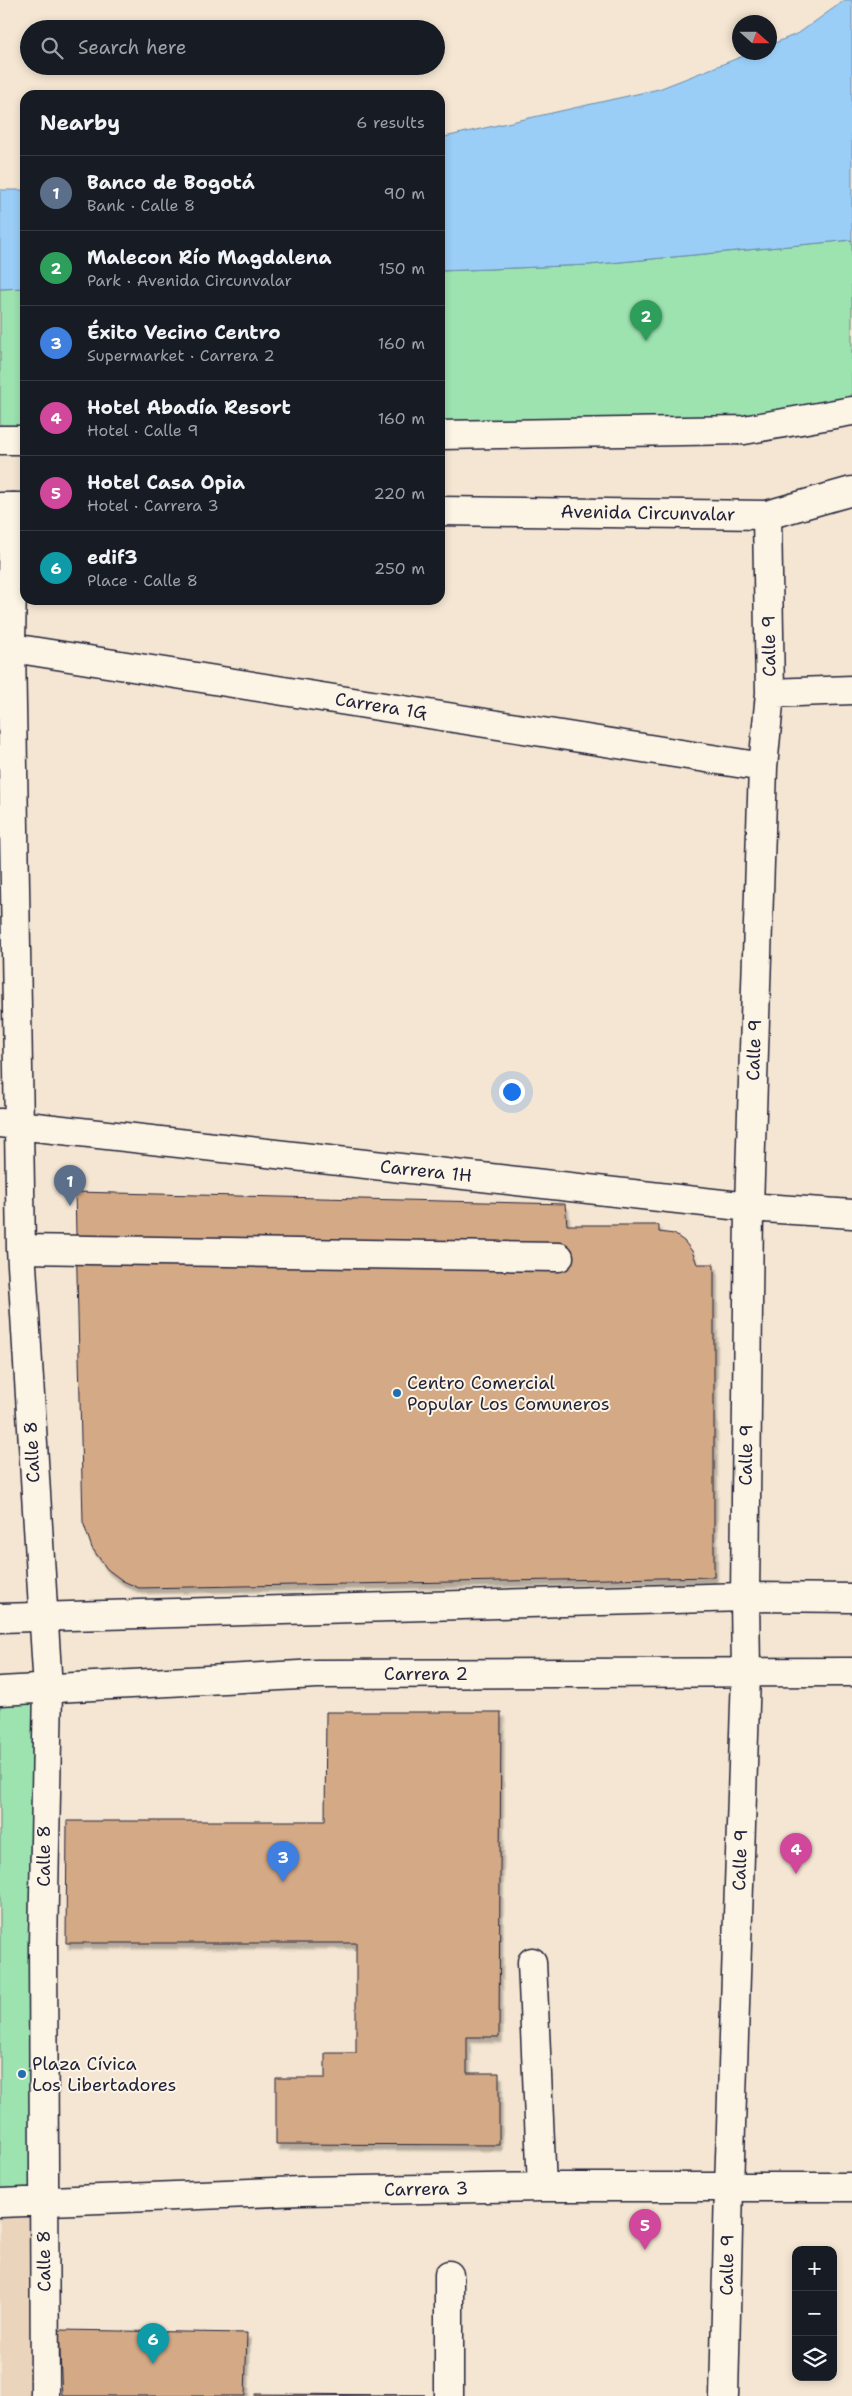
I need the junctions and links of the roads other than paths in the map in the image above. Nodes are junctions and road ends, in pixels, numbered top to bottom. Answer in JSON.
{"nodes":[{"id":1,"x":852,"y":411,"type":"edge"},
{"id":2,"x":445,"y":435,"type":"edge"},
{"id":3,"x":0,"y":440,"type":"edge"},
{"id":4,"x":20,"y":440,"type":"edge"},
{"id":5,"x":852,"y":491,"type":"edge"},
{"id":6,"x":13,"y":507,"type":"edge"},
{"id":7,"x":445,"y":512,"type":"edge"},
{"id":8,"x":767,"y":515,"type":"junction"},
{"id":9,"x":6,"y":647,"type":"edge"},
{"id":10,"x":852,"y":690,"type":"edge"},
{"id":11,"x":770,"y":692,"type":"junction"},
{"id":12,"x":763,"y":766,"type":"junction"},
{"id":13,"x":9,"y":1124,"type":"edge"},
{"id":14,"x":749,"y":1207,"type":"junction"},
{"id":15,"x":852,"y":1214,"type":"edge"},
{"id":16,"x":20,"y":1249,"type":"junction"},
{"id":17,"x":559,"y":1257,"type":"dead end"},
{"id":18,"x":744,"y":1597,"type":"junction"},
{"id":19,"x":852,"y":1598,"type":"edge"},
{"id":20,"x":42,"y":1617,"type":"junction"},
{"id":21,"x":0,"y":1618,"type":"edge"},
{"id":22,"x":852,"y":1672,"type":"edge"},
{"id":23,"x":746,"y":1674,"type":"junction"},
{"id":24,"x":48,"y":1689,"type":"junction"},
{"id":25,"x":0,"y":1691,"type":"edge"},
{"id":26,"x":532,"y":1962,"type":"dead end"},
{"id":27,"x":852,"y":2186,"type":"edge"},
{"id":28,"x":542,"y":2187,"type":"junction"},
{"id":29,"x":729,"y":2187,"type":"junction"},
{"id":30,"x":0,"y":2203,"type":"edge"},
{"id":31,"x":43,"y":2203,"type":"junction"},
{"id":32,"x":449,"y":2275,"type":"dead end"},
{"id":33,"x":45,"y":2396,"type":"edge"},
{"id":34,"x":449,"y":2396,"type":"edge"},
{"id":35,"x":724,"y":2396,"type":"edge"}],
"edges":[{"from":1,"to":2,"type":"street"},
{"from":3,"to":4,"type":"street"},
{"from":5,"to":8,"type":"street","name":"Avenida Circunvalar"},
{"from":6,"to":9,"type":"street","name":"Calle 8"},
{"from":7,"to":8,"type":"street","name":"Avenida Circunvalar"},
{"from":8,"to":11,"type":"street","name":"Calle 9"},
{"from":9,"to":12,"type":"street","name":"Carrera 1G"},
{"from":9,"to":13,"type":"street","name":"Calle 8"},
{"from":10,"to":11,"type":"street"},
{"from":11,"to":12,"type":"street","name":"Calle 9"},
{"from":12,"to":14,"type":"street","name":"Calle 9"},
{"from":13,"to":14,"type":"street","name":"Carrera 1H"},
{"from":13,"to":16,"type":"street","name":"Calle 8"},
{"from":14,"to":15,"type":"street","name":"Carrera 1H"},
{"from":14,"to":18,"type":"street","name":"Calle 9"},
{"from":16,"to":17,"type":"street"},
{"from":16,"to":20,"type":"street","name":"Calle 8"},
{"from":18,"to":19,"type":"street"},
{"from":18,"to":20,"type":"street"},
{"from":18,"to":23,"type":"street","name":"Calle 9"},
{"from":20,"to":21,"type":"street"},
{"from":20,"to":24,"type":"street","name":"Calle 8"},
{"from":22,"to":23,"type":"street","name":"Carrera 2"},
{"from":23,"to":24,"type":"street","name":"Carrera 2"},
{"from":23,"to":29,"type":"street","name":"Calle 9"},
{"from":24,"to":25,"type":"street","name":"Carrera 2"},
{"from":24,"to":31,"type":"street","name":"Calle 8"},
{"from":26,"to":28,"type":"street"},
{"from":27,"to":29,"type":"street","name":"Carrera 3"},
{"from":28,"to":29,"type":"street","name":"Carrera 3"},
{"from":28,"to":31,"type":"street","name":"Carrera 3"},
{"from":29,"to":35,"type":"street","name":"Calle 9"},
{"from":30,"to":31,"type":"street","name":"Carrera 3"},
{"from":31,"to":33,"type":"street","name":"Calle 8"},
{"from":32,"to":34,"type":"street"}]}
